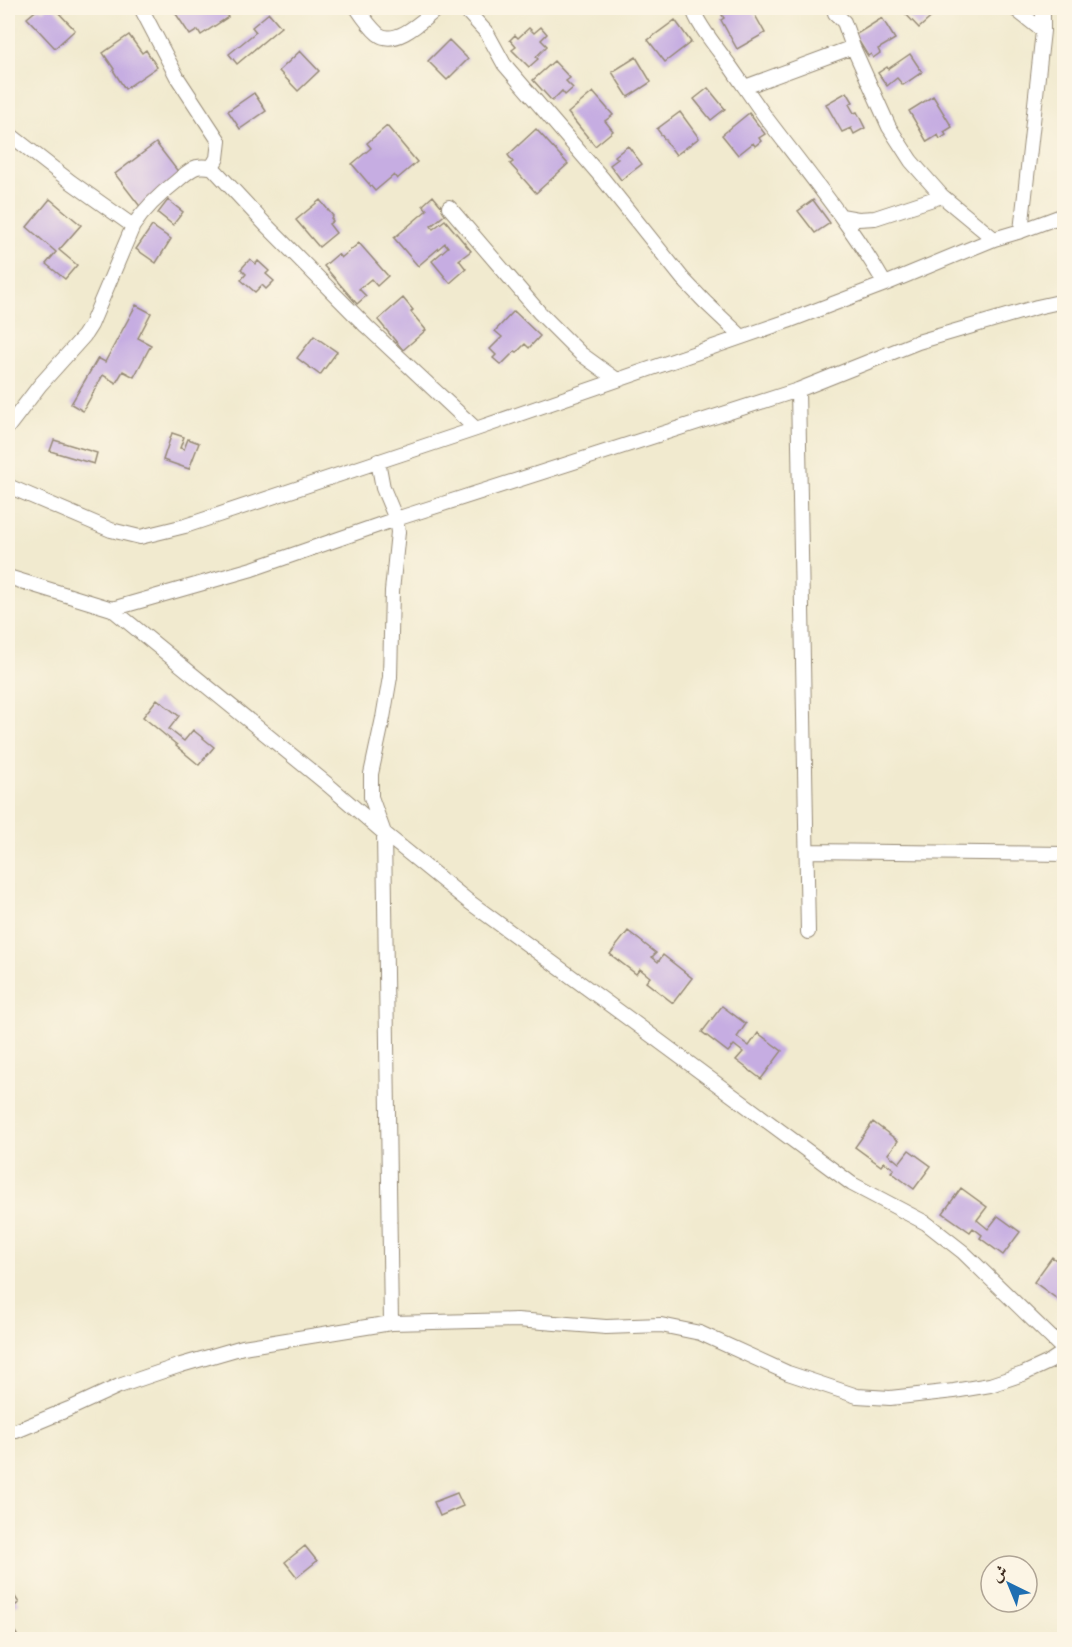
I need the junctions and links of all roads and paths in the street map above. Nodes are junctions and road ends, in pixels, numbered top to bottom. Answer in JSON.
{"nodes":[{"id":1,"x":141,"y":8,"type":"edge"},
{"id":2,"x":357,"y":8,"type":"edge"},
{"id":3,"x":438,"y":8,"type":"edge"},
{"id":4,"x":464,"y":8,"type":"edge"},
{"id":5,"x":693,"y":8,"type":"edge"},
{"id":6,"x":834,"y":8,"type":"edge"},
{"id":7,"x":1014,"y":8,"type":"edge"},
{"id":8,"x":1043,"y":8,"type":"edge"},
{"id":9,"x":1043,"y":31,"type":"junction"},
{"id":10,"x":853,"y":47,"type":"junction"},
{"id":11,"x":745,"y":87,"type":"junction"},
{"id":12,"x":8,"y":133,"type":"edge"},
{"id":13,"x":212,"y":167,"type":"junction"},
{"id":14,"x":942,"y":196,"type":"junction"},
{"id":15,"x":449,"y":207,"type":"dead end"},
{"id":16,"x":1065,"y":215,"type":"edge"},
{"id":17,"x":841,"y":216,"type":"junction"},
{"id":18,"x":133,"y":226,"type":"junction"},
{"id":19,"x":1021,"y":231,"type":"junction"},
{"id":20,"x":994,"y":239,"type":"junction"},
{"id":21,"x":885,"y":284,"type":"junction"},
{"id":22,"x":1065,"y":301,"type":"edge"},
{"id":23,"x":742,"y":337,"type":"junction"},
{"id":24,"x":617,"y":380,"type":"junction"},
{"id":25,"x":798,"y":390,"type":"junction"},
{"id":26,"x":8,"y":426,"type":"edge"},
{"id":27,"x":476,"y":429,"type":"junction"},
{"id":28,"x":378,"y":461,"type":"junction"},
{"id":29,"x":8,"y":486,"type":"edge"},
{"id":30,"x":396,"y":519,"type":"junction"},
{"id":31,"x":8,"y":577,"type":"edge"},
{"id":32,"x":112,"y":609,"type":"junction"},
{"id":33,"x":384,"y":833,"type":"junction"},
{"id":34,"x":807,"y":851,"type":"junction"},
{"id":35,"x":1065,"y":854,"type":"edge"},
{"id":36,"x":808,"y":932,"type":"dead end"},
{"id":37,"x":391,"y":1323,"type":"junction"},
{"id":38,"x":1065,"y":1351,"type":"edge"},
{"id":39,"x":8,"y":1431,"type":"edge"}],
"edges":[{"from":1,"to":13,"type":"street"},
{"from":2,"to":3,"type":"street"},
{"from":4,"to":23,"type":"street"},
{"from":5,"to":11,"type":"street"},
{"from":6,"to":10,"type":"street"},
{"from":7,"to":9,"type":"street"},
{"from":8,"to":9,"type":"street"},
{"from":9,"to":19,"type":"street"},
{"from":10,"to":11,"type":"street"},
{"from":10,"to":14,"type":"street"},
{"from":11,"to":17,"type":"street"},
{"from":12,"to":18,"type":"street"},
{"from":13,"to":18,"type":"street"},
{"from":13,"to":27,"type":"street"},
{"from":14,"to":17,"type":"street"},
{"from":14,"to":20,"type":"street"},
{"from":15,"to":24,"type":"street"},
{"from":16,"to":19,"type":"street"},
{"from":17,"to":21,"type":"street"},
{"from":18,"to":26,"type":"street"},
{"from":19,"to":20,"type":"street"},
{"from":20,"to":21,"type":"street"},
{"from":21,"to":23,"type":"street"},
{"from":22,"to":25,"type":"street"},
{"from":23,"to":24,"type":"street"},
{"from":24,"to":27,"type":"street"},
{"from":25,"to":30,"type":"street"},
{"from":25,"to":34,"type":"street"},
{"from":27,"to":28,"type":"street"},
{"from":28,"to":29,"type":"street"},
{"from":28,"to":30,"type":"street"},
{"from":30,"to":32,"type":"street"},
{"from":30,"to":33,"type":"street"},
{"from":31,"to":32,"type":"street"},
{"from":32,"to":33,"type":"street"},
{"from":33,"to":37,"type":"street"},
{"from":33,"to":38,"type":"street"},
{"from":34,"to":35,"type":"street"},
{"from":34,"to":36,"type":"street"},
{"from":37,"to":38,"type":"street"},
{"from":37,"to":39,"type":"street"}]}
